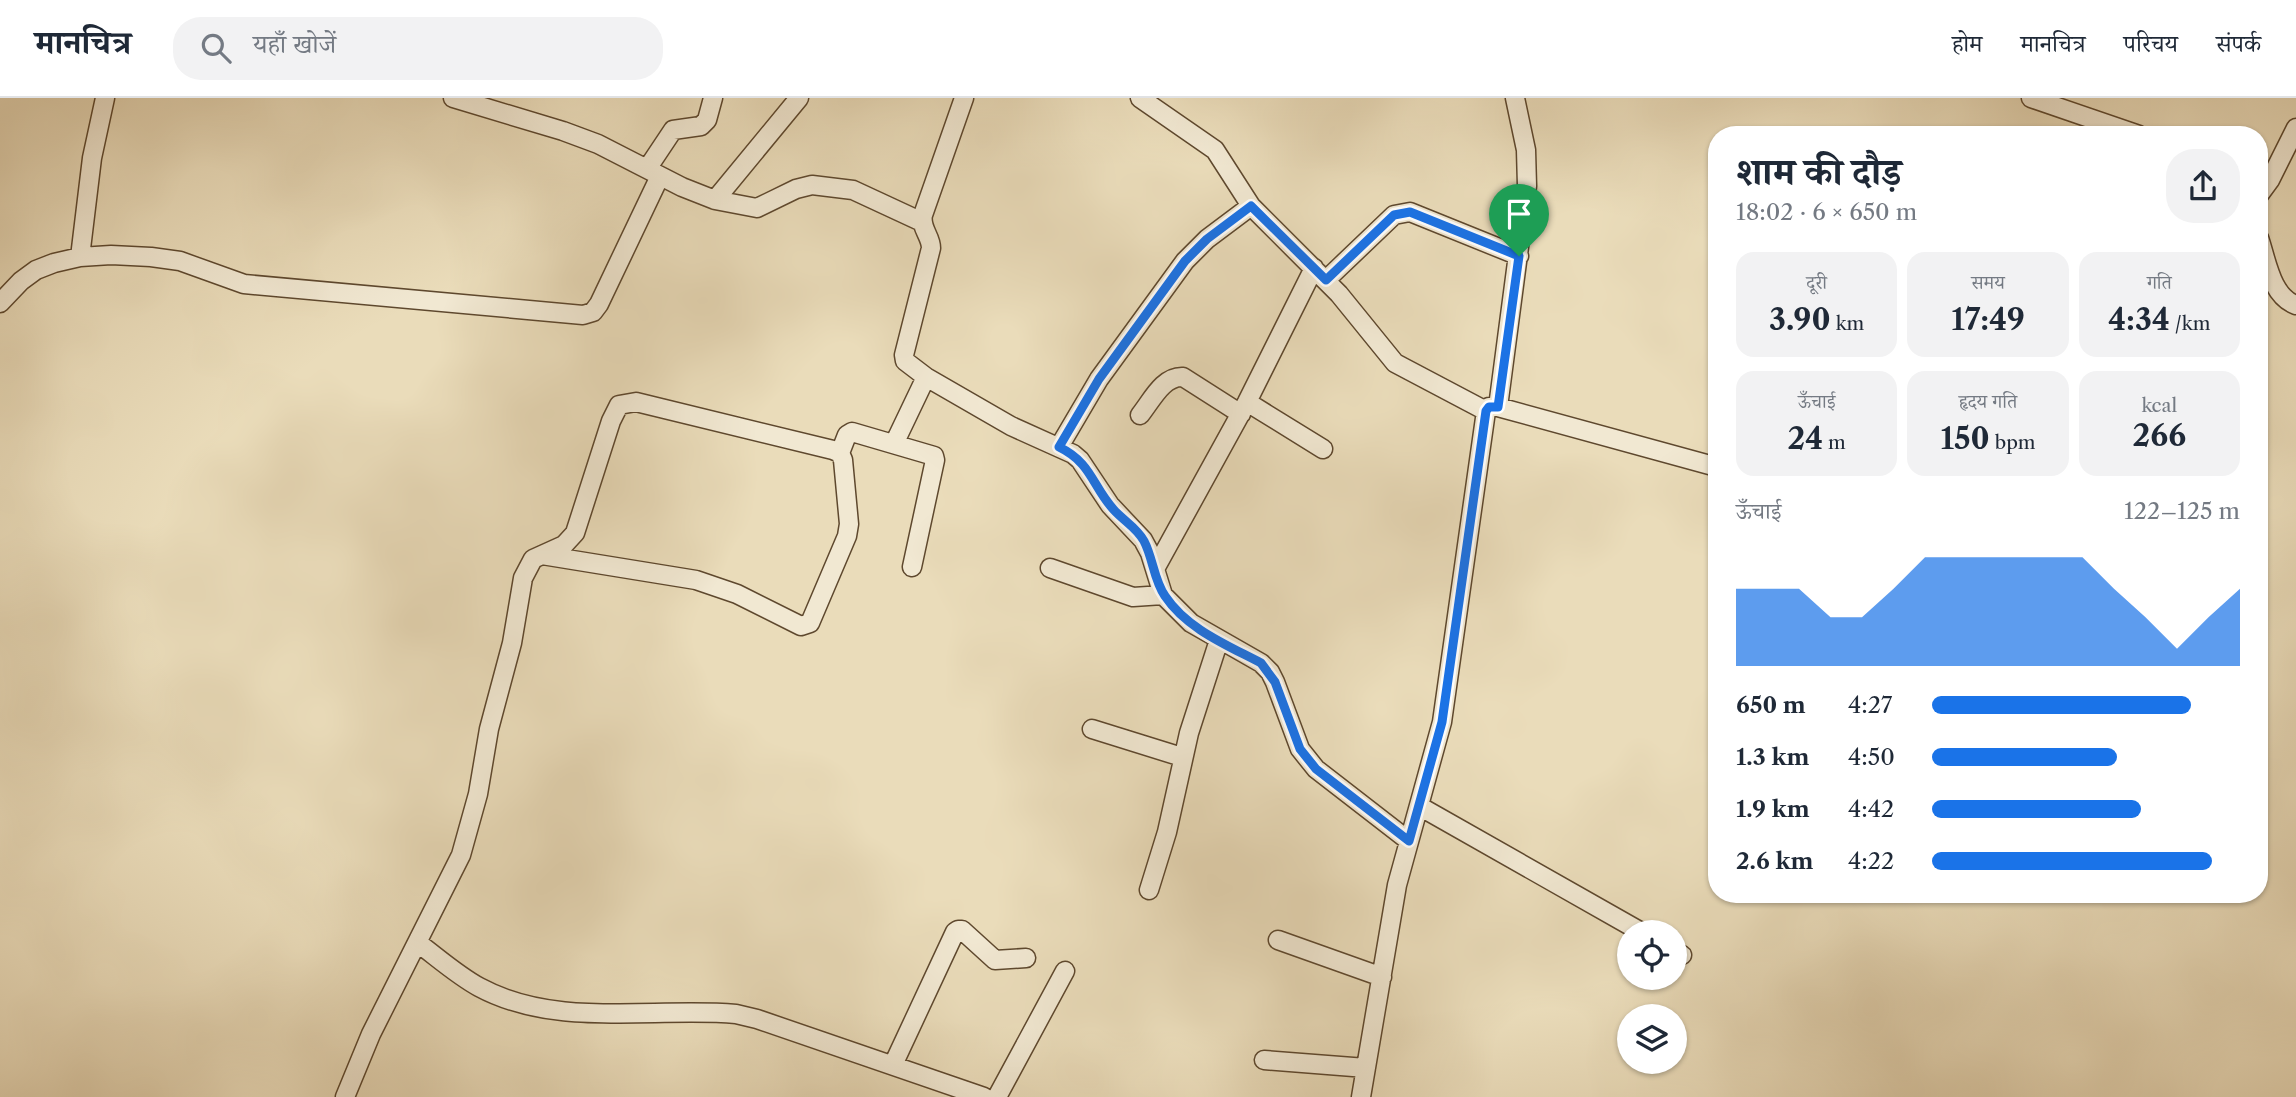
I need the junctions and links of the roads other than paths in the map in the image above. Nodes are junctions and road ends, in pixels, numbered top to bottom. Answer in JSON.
{"nodes":[{"id":1,"x":105,"y":98,"type":"edge"},
{"id":2,"x":453,"y":98,"type":"edge"},
{"id":3,"x":713,"y":98,"type":"edge"},
{"id":4,"x":799,"y":98,"type":"edge"},
{"id":5,"x":964,"y":98,"type":"edge"},
{"id":6,"x":1139,"y":98,"type":"edge"},
{"id":7,"x":1515,"y":98,"type":"edge"},
{"id":8,"x":2031,"y":98,"type":"edge"},
{"id":9,"x":2113,"y":126,"type":"edge"},
{"id":10,"x":2296,"y":128,"type":"edge"},
{"id":11,"x":653,"y":172,"type":"junction"},
{"id":12,"x":2268,"y":172,"type":"edge"},
{"id":13,"x":715,"y":200,"type":"junction"},
{"id":14,"x":1251,"y":206,"type":"junction"},
{"id":15,"x":922,"y":222,"type":"junction"},
{"id":16,"x":1519,"y":256,"type":"junction"},
{"id":17,"x":79,"y":257,"type":"junction"},
{"id":18,"x":2268,"y":265,"type":"edge"},
{"id":19,"x":1320,"y":274,"type":"junction"},
{"id":20,"x":0,"y":303,"type":"edge"},
{"id":21,"x":2296,"y":305,"type":"edge"},
{"id":22,"x":926,"y":377,"type":"junction"},
{"id":23,"x":1244,"y":408,"type":"junction"},
{"id":24,"x":1492,"y":409,"type":"junction"},
{"id":25,"x":1140,"y":415,"type":"dead end"},
{"id":26,"x":894,"y":444,"type":"junction"},
{"id":27,"x":1059,"y":447,"type":"junction"},
{"id":28,"x":1323,"y":449,"type":"dead end"},
{"id":29,"x":839,"y":453,"type":"junction"},
{"id":30,"x":1708,"y":465,"type":"edge"},
{"id":31,"x":542,"y":555,"type":"junction"},
{"id":32,"x":912,"y":567,"type":"dead end"},
{"id":33,"x":1050,"y":568,"type":"dead end"},
{"id":34,"x":1155,"y":569,"type":"junction"},
{"id":35,"x":1163,"y":595,"type":"junction"},
{"id":36,"x":1219,"y":640,"type":"junction"},
{"id":37,"x":1092,"y":729,"type":"dead end"},
{"id":38,"x":1182,"y":757,"type":"junction"},
{"id":39,"x":1419,"y":806,"type":"junction"},
{"id":40,"x":1409,"y":841,"type":"junction"},
{"id":41,"x":1149,"y":890,"type":"dead end"},
{"id":42,"x":1620,"y":920,"type":"edge"},
{"id":43,"x":1278,"y":940,"type":"dead end"},
{"id":44,"x":418,"y":943,"type":"junction"},
{"id":45,"x":1026,"y":958,"type":"dead end"},
{"id":46,"x":1065,"y":971,"type":"dead end"},
{"id":47,"x":1382,"y":977,"type":"junction"},
{"id":48,"x":1264,"y":1060,"type":"dead end"},
{"id":49,"x":893,"y":1065,"type":"junction"},
{"id":50,"x":1366,"y":1068,"type":"junction"},
{"id":51,"x":345,"y":1097,"type":"edge"},
{"id":52,"x":984,"y":1097,"type":"edge"},
{"id":53,"x":997,"y":1097,"type":"edge"},
{"id":54,"x":1361,"y":1097,"type":"edge"}],
"edges":[{"from":1,"to":17,"type":"street"},
{"from":2,"to":11,"type":"street"},
{"from":3,"to":11,"type":"street"},
{"from":4,"to":13,"type":"street"},
{"from":5,"to":15,"type":"street"},
{"from":6,"to":14,"type":"street"},
{"from":7,"to":16,"type":"street"},
{"from":8,"to":9,"type":"street"},
{"from":10,"to":12,"type":"street"},
{"from":11,"to":13,"type":"street"},
{"from":11,"to":17,"type":"street"},
{"from":13,"to":15,"type":"street"},
{"from":14,"to":19,"type":"street"},
{"from":14,"to":27,"type":"street"},
{"from":15,"to":22,"type":"street"},
{"from":16,"to":19,"type":"street"},
{"from":16,"to":24,"type":"street"},
{"from":17,"to":20,"type":"street"},
{"from":18,"to":21,"type":"street"},
{"from":19,"to":23,"type":"street"},
{"from":19,"to":24,"type":"street"},
{"from":22,"to":26,"type":"street"},
{"from":22,"to":27,"type":"street"},
{"from":23,"to":25,"type":"street"},
{"from":23,"to":28,"type":"street"},
{"from":23,"to":34,"type":"street"},
{"from":24,"to":30,"type":"street"},
{"from":24,"to":39,"type":"street"},
{"from":26,"to":29,"type":"street"},
{"from":26,"to":32,"type":"street"},
{"from":27,"to":34,"type":"street"},
{"from":29,"to":31,"type":"street"},
{"from":29,"to":31,"type":"street"},
{"from":31,"to":44,"type":"street"},
{"from":33,"to":35,"type":"street"},
{"from":34,"to":35,"type":"street"},
{"from":35,"to":36,"type":"street"},
{"from":36,"to":38,"type":"street"},
{"from":36,"to":40,"type":"street"},
{"from":37,"to":38,"type":"street"},
{"from":38,"to":41,"type":"street"},
{"from":39,"to":40,"type":"street"},
{"from":39,"to":42,"type":"street"},
{"from":40,"to":47,"type":"street"},
{"from":43,"to":47,"type":"street"},
{"from":44,"to":49,"type":"street"},
{"from":44,"to":51,"type":"street"},
{"from":45,"to":49,"type":"street"},
{"from":46,"to":53,"type":"street"},
{"from":47,"to":50,"type":"street"},
{"from":48,"to":50,"type":"street"},
{"from":49,"to":52,"type":"street"},
{"from":50,"to":54,"type":"street"}]}
